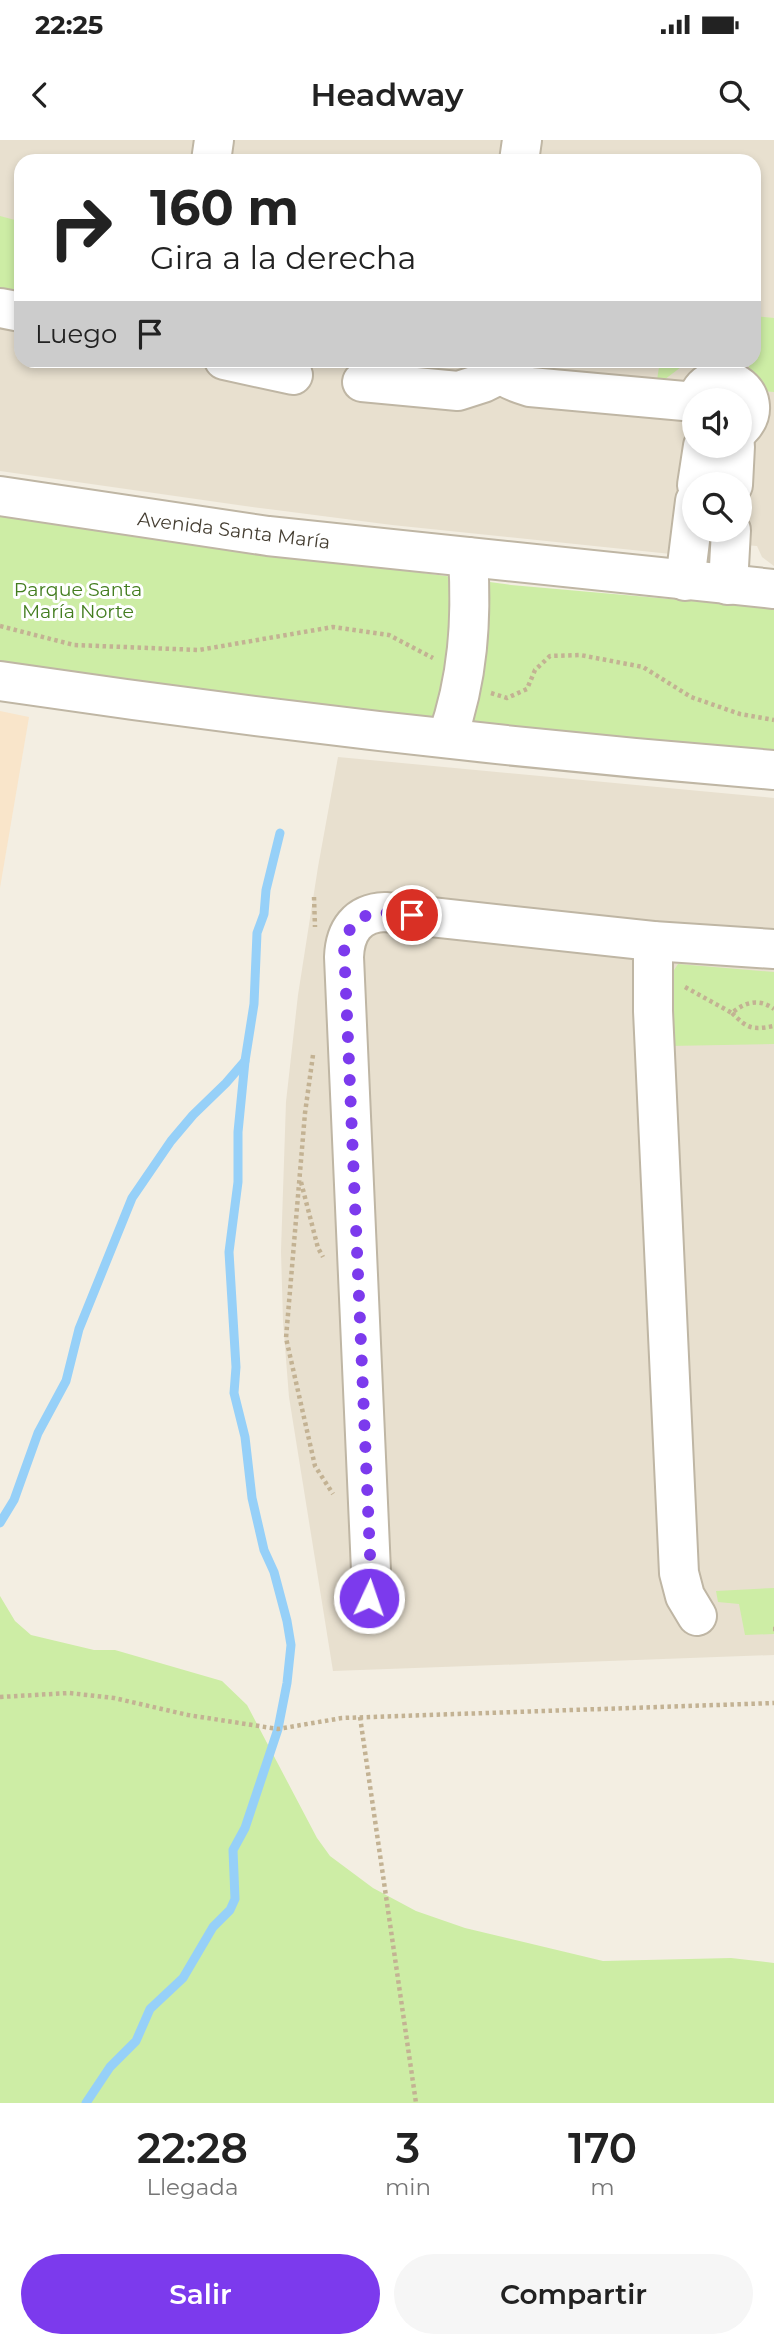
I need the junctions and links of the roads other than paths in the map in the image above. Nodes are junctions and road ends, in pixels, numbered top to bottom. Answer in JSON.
{"nodes":[{"id":1,"x":261,"y":368,"type":"edge"},
{"id":2,"x":496,"y":368,"type":"edge"},
{"id":3,"x":498,"y":368,"type":"edge"},
{"id":4,"x":293,"y":375,"type":"dead end"},
{"id":5,"x":362,"y":382,"type":"dead end"},
{"id":6,"x":703,"y":388,"type":"edge"},
{"id":7,"x":741,"y":388,"type":"edge"},
{"id":8,"x":682,"y":401,"type":"edge"},
{"id":9,"x":0,"y":496,"type":"edge"},
{"id":10,"x":690,"y":542,"type":"edge"},
{"id":11,"x":730,"y":542,"type":"edge"},
{"id":12,"x":468,"y":557,"type":"junction"},
{"id":13,"x":685,"y":580,"type":"junction"},
{"id":14,"x":728,"y":585,"type":"junction"},
{"id":15,"x":774,"y":590,"type":"edge"},
{"id":16,"x":0,"y":681,"type":"edge"},
{"id":17,"x":447,"y":738,"type":"junction"},
{"id":18,"x":774,"y":770,"type":"edge"},
{"id":19,"x":774,"y":949,"type":"edge"},
{"id":20,"x":653,"y":958,"type":"junction"},
{"id":21,"x":369,"y":1598,"type":"dead end"},
{"id":22,"x":697,"y":1616,"type":"dead end"}],
"edges":[{"from":1,"to":4,"type":"street"},
{"from":2,"to":5,"type":"street"},
{"from":3,"to":8,"type":"street"},
{"from":6,"to":7,"type":"street"},
{"from":9,"to":12,"type":"street","name":"Avenida Santa María"},
{"from":10,"to":13,"type":"street"},
{"from":11,"to":14,"type":"street"},
{"from":12,"to":13,"type":"street","name":"Avenida Santa María"},
{"from":12,"to":17,"type":"street"},
{"from":13,"to":14,"type":"street","name":"Avenida Santa María"},
{"from":14,"to":15,"type":"street","name":"Avenida Santa María"},
{"from":16,"to":17,"type":"street"},
{"from":17,"to":18,"type":"street"},
{"from":19,"to":20,"type":"street"},
{"from":20,"to":21,"type":"street"},
{"from":20,"to":22,"type":"street"}]}
